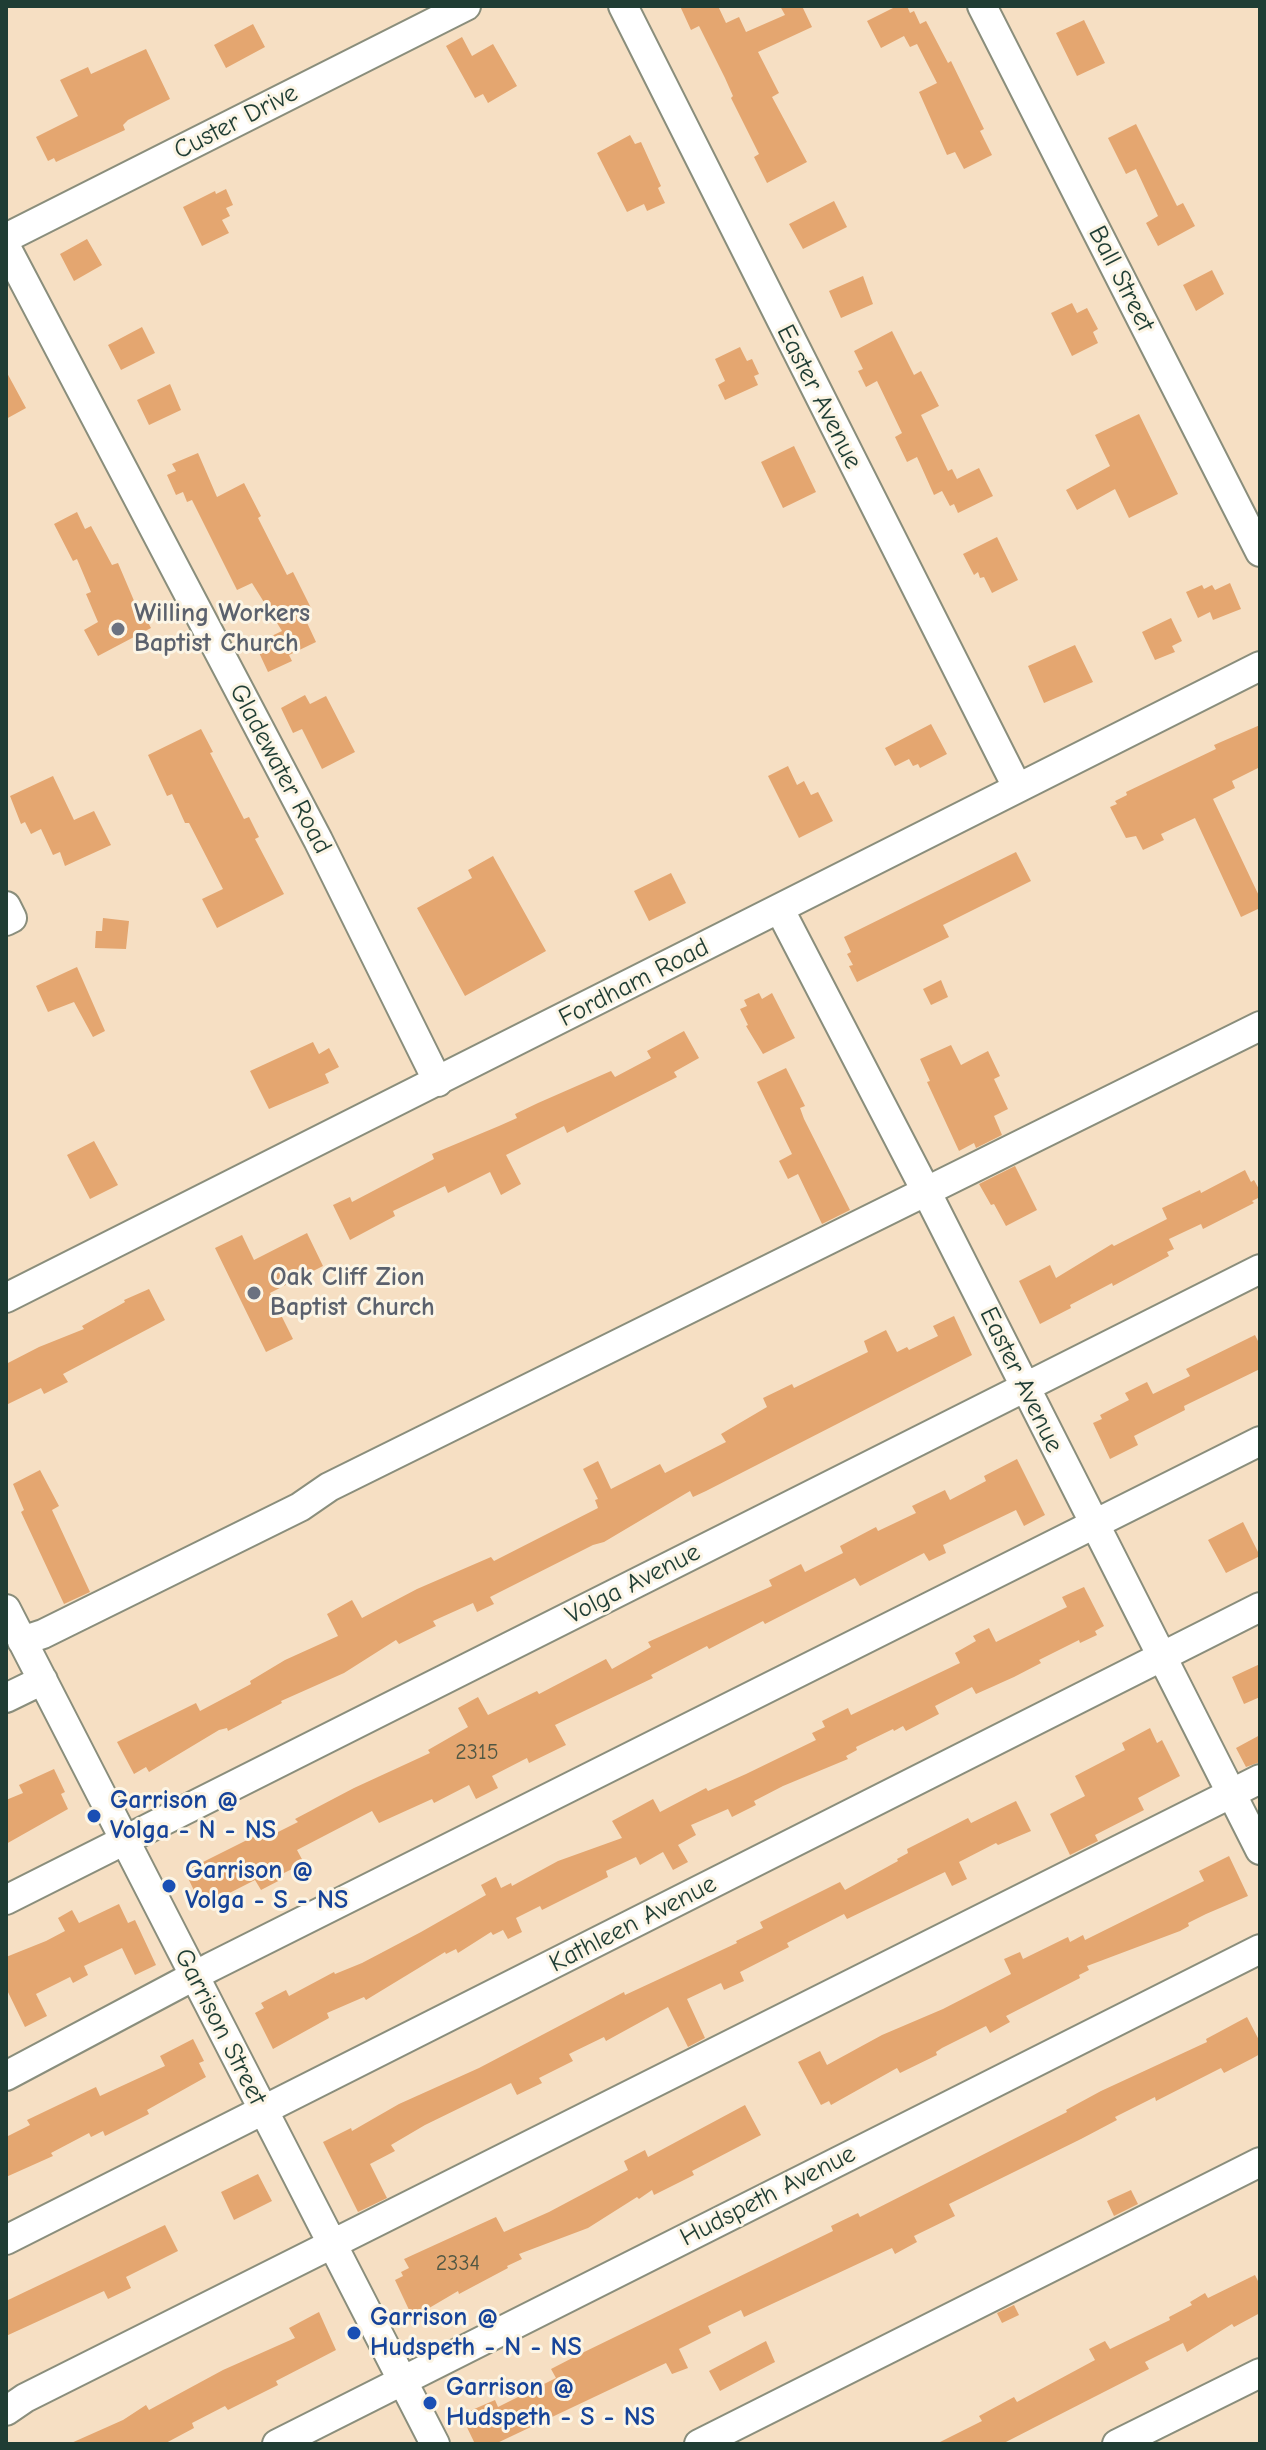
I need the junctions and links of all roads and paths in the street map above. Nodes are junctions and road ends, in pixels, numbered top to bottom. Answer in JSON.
{"nodes":[{"id":1,"x":466,"y":6,"type":"edge"},
{"id":2,"x":623,"y":6,"type":"edge"},
{"id":3,"x":982,"y":6,"type":"edge"},
{"id":4,"x":6,"y":238,"type":"edge"},
{"id":5,"x":6,"y":247,"type":"edge"},
{"id":6,"x":1260,"y":552,"type":"edge"},
{"id":7,"x":1260,"y":666,"type":"edge"},
{"id":8,"x":1017,"y":787,"type":"junction"},
{"id":9,"x":780,"y":910,"type":"junction"},
{"id":10,"x":1260,"y":1026,"type":"edge"},
{"id":11,"x":438,"y":1082,"type":"junction"},
{"id":12,"x":926,"y":1191,"type":"junction"},
{"id":13,"x":1260,"y":1269,"type":"edge"},
{"id":14,"x":6,"y":1298,"type":"edge"},
{"id":15,"x":1025,"y":1386,"type":"junction"},
{"id":16,"x":1260,"y":1441,"type":"edge"},
{"id":17,"x":1093,"y":1525,"type":"junction"},
{"id":18,"x":1260,"y":1607,"type":"edge"},
{"id":19,"x":6,"y":1609,"type":"edge"},
{"id":20,"x":22,"y":1641,"type":"junction"},
{"id":21,"x":1161,"y":1658,"type":"junction"},
{"id":22,"x":43,"y":1680,"type":"junction"},
{"id":23,"x":6,"y":1698,"type":"edge"},
{"id":24,"x":1260,"y":1779,"type":"edge"},
{"id":25,"x":1232,"y":1793,"type":"junction"},
{"id":26,"x":125,"y":1840,"type":"junction"},
{"id":27,"x":1260,"y":1850,"type":"edge"},
{"id":28,"x":6,"y":1900,"type":"edge"},
{"id":29,"x":1260,"y":1949,"type":"edge"},
{"id":30,"x":195,"y":1976,"type":"junction"},
{"id":31,"x":6,"y":2076,"type":"edge"},
{"id":32,"x":263,"y":2111,"type":"junction"},
{"id":33,"x":1260,"y":2162,"type":"edge"},
{"id":34,"x":6,"y":2240,"type":"edge"},
{"id":35,"x":333,"y":2245,"type":"junction"},
{"id":36,"x":1260,"y":2373,"type":"edge"},
{"id":37,"x":403,"y":2380,"type":"junction"},
{"id":38,"x":6,"y":2411,"type":"edge"},
{"id":39,"x":277,"y":2444,"type":"edge"},
{"id":40,"x":435,"y":2444,"type":"edge"},
{"id":41,"x":699,"y":2444,"type":"edge"},
{"id":42,"x":1117,"y":2444,"type":"edge"}],
"edges":[{"from":1,"to":4,"type":"street","name":"Custer Drive"},
{"from":2,"to":8,"type":"street","name":"Easter Avenue"},
{"from":3,"to":6,"type":"street","name":"Ball Street"},
{"from":5,"to":11,"type":"street","name":"Gladewater Road"},
{"from":7,"to":8,"type":"street","name":"Fordham Road"},
{"from":8,"to":9,"type":"street","name":"Fordham Road"},
{"from":9,"to":11,"type":"street","name":"Fordham Road"},
{"from":9,"to":12,"type":"street","name":"Easter Avenue"},
{"from":10,"to":12,"type":"street"},
{"from":11,"to":14,"type":"street","name":"Fordham Road"},
{"from":12,"to":15,"type":"street","name":"Easter Avenue"},
{"from":12,"to":20,"type":"street"},
{"from":13,"to":15,"type":"street","name":"Volga Avenue"},
{"from":15,"to":17,"type":"street","name":"Easter Avenue"},
{"from":15,"to":26,"type":"street","name":"Volga Avenue"},
{"from":16,"to":17,"type":"street"},
{"from":17,"to":21,"type":"street","name":"Easter Avenue"},
{"from":17,"to":30,"type":"street"},
{"from":18,"to":21,"type":"street","name":"Kathleen Avenue"},
{"from":19,"to":20,"type":"street","name":"Garrison Street"},
{"from":20,"to":22,"type":"street","name":"Garrison Street"},
{"from":21,"to":25,"type":"street","name":"Easter Avenue"},
{"from":21,"to":32,"type":"street","name":"Kathleen Avenue"},
{"from":22,"to":23,"type":"street"},
{"from":22,"to":26,"type":"street","name":"Garrison Street"},
{"from":24,"to":25,"type":"street"},
{"from":25,"to":27,"type":"street","name":"Easter Avenue"},
{"from":25,"to":35,"type":"street"},
{"from":26,"to":28,"type":"street","name":"Volga Avenue"},
{"from":26,"to":30,"type":"street","name":"Garrison Street"},
{"from":29,"to":37,"type":"street","name":"Hudspeth Avenue"},
{"from":30,"to":31,"type":"street"},
{"from":30,"to":32,"type":"street","name":"Garrison Street"},
{"from":32,"to":34,"type":"street","name":"Kathleen Avenue"},
{"from":32,"to":35,"type":"street","name":"Garrison Street"},
{"from":33,"to":41,"type":"street"},
{"from":35,"to":37,"type":"street","name":"Garrison Street"},
{"from":35,"to":38,"type":"street"},
{"from":36,"to":42,"type":"street"},
{"from":37,"to":39,"type":"street","name":"Hudspeth Avenue"},
{"from":37,"to":40,"type":"street","name":"Garrison Street"}]}
